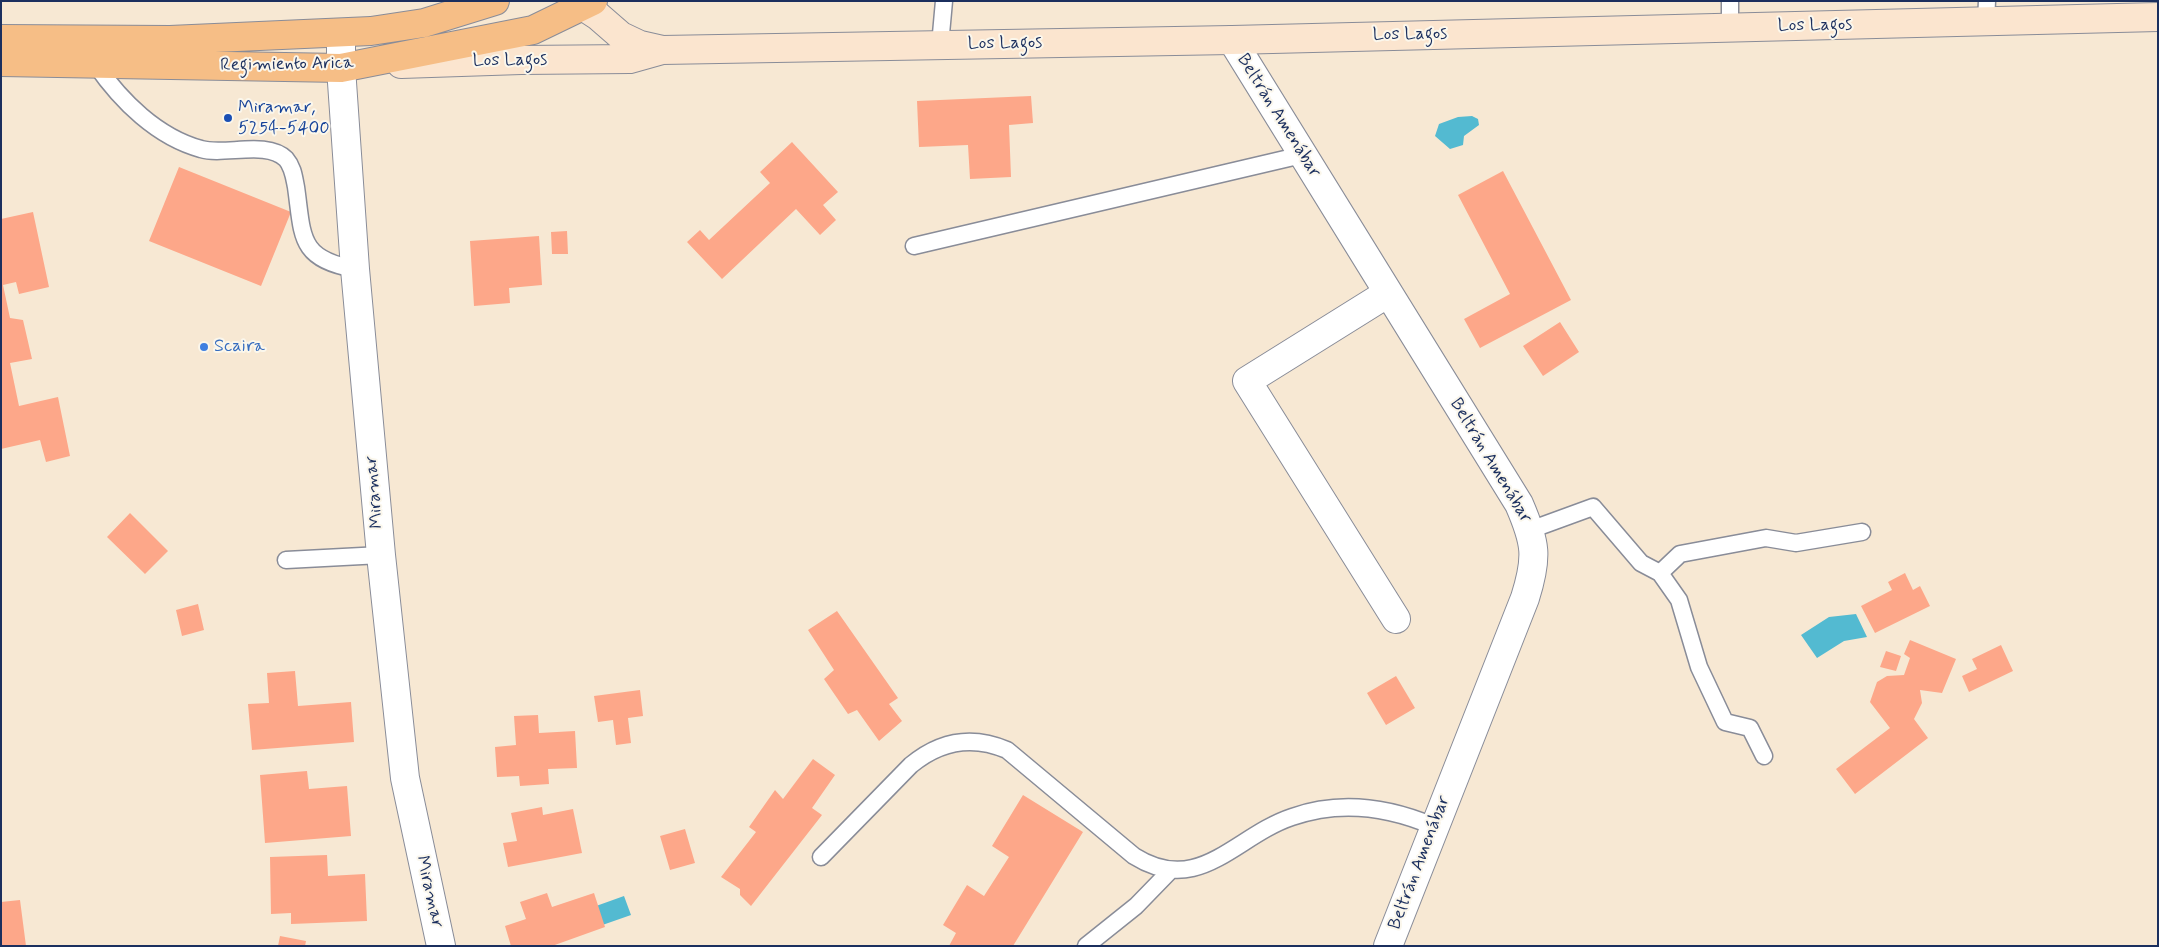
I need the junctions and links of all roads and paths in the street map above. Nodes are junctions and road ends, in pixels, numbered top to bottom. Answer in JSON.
{"nodes":[{"id":1,"x":495,"y":1,"type":"edge"},
{"id":2,"x":944,"y":1,"type":"edge"},
{"id":3,"x":584,"y":3,"type":"edge"},
{"id":4,"x":1987,"y":11,"type":"edge"},
{"id":5,"x":1730,"y":14,"type":"edge"},
{"id":6,"x":2158,"y":17,"type":"edge"},
{"id":7,"x":341,"y":33,"type":"junction"},
{"id":8,"x":1,"y":39,"type":"edge"},
{"id":9,"x":1232,"y":40,"type":"junction"},
{"id":10,"x":940,"y":46,"type":"junction"},
{"id":11,"x":662,"y":50,"type":"junction"},
{"id":12,"x":1,"y":62,"type":"edge"},
{"id":13,"x":96,"y":65,"type":"junction"},
{"id":14,"x":349,"y":67,"type":"junction"},
{"id":15,"x":1302,"y":155,"type":"junction"},
{"id":16,"x":914,"y":246,"type":"dead end"},
{"id":17,"x":355,"y":269,"type":"junction"},
{"id":18,"x":1388,"y":293,"type":"junction"},
{"id":19,"x":1530,"y":530,"type":"junction"},
{"id":20,"x":1862,"y":532,"type":"dead end"},
{"id":21,"x":381,"y":555,"type":"junction"},
{"id":22,"x":286,"y":560,"type":"dead end"},
{"id":23,"x":1660,"y":573,"type":"junction"},
{"id":24,"x":1396,"y":619,"type":"dead end"},
{"id":25,"x":1764,"y":756,"type":"dead end"},
{"id":26,"x":1433,"y":826,"type":"junction"},
{"id":27,"x":821,"y":857,"type":"dead end"},
{"id":28,"x":1171,"y":870,"type":"junction"},
{"id":29,"x":440,"y":944,"type":"edge"},
{"id":30,"x":1086,"y":946,"type":"edge"},
{"id":31,"x":1388,"y":946,"type":"edge"}],
"edges":[{"from":1,"to":7,"type":"main road","name":"Regimiento Arica"},
{"from":2,"to":10,"type":"lane"},
{"from":3,"to":11,"type":"main road","name":"Los Lagos"},
{"from":3,"to":14,"type":"main road","name":"Regimiento Arica"},
{"from":4,"to":5,"type":"main road","name":"Los Lagos"},
{"from":4,"to":6,"type":"main road","name":"Los Lagos"},
{"from":5,"to":9,"type":"main road","name":"Los Lagos"},
{"from":7,"to":8,"type":"main road","name":"Regimiento Arica"},
{"from":7,"to":14,"type":"street","name":"Miramar"},
{"from":9,"to":10,"type":"main road","name":"Los Lagos"},
{"from":9,"to":15,"type":"street","name":"Beltrán Amenábar"},
{"from":10,"to":11,"type":"main road","name":"Los Lagos"},
{"from":11,"to":14,"type":"main road","name":"Los Lagos"},
{"from":12,"to":13,"type":"main road","name":"Regimiento Arica"},
{"from":13,"to":14,"type":"main road","name":"Regimiento Arica"},
{"from":13,"to":17,"type":"lane"},
{"from":14,"to":17,"type":"street","name":"Miramar"},
{"from":15,"to":16,"type":"lane"},
{"from":15,"to":18,"type":"street","name":"Beltrán Amenábar"},
{"from":17,"to":21,"type":"street","name":"Miramar"},
{"from":18,"to":19,"type":"street","name":"Beltrán Amenábar"},
{"from":18,"to":24,"type":"street"},
{"from":19,"to":23,"type":"lane"},
{"from":19,"to":26,"type":"street","name":"Beltrán Amenábar"},
{"from":20,"to":23,"type":"lane"},
{"from":21,"to":22,"type":"lane"},
{"from":21,"to":29,"type":"street","name":"Miramar"},
{"from":23,"to":25,"type":"lane"},
{"from":26,"to":28,"type":"lane"},
{"from":26,"to":31,"type":"street","name":"Beltrán Amenábar"},
{"from":27,"to":28,"type":"lane"},
{"from":28,"to":30,"type":"lane"}]}
